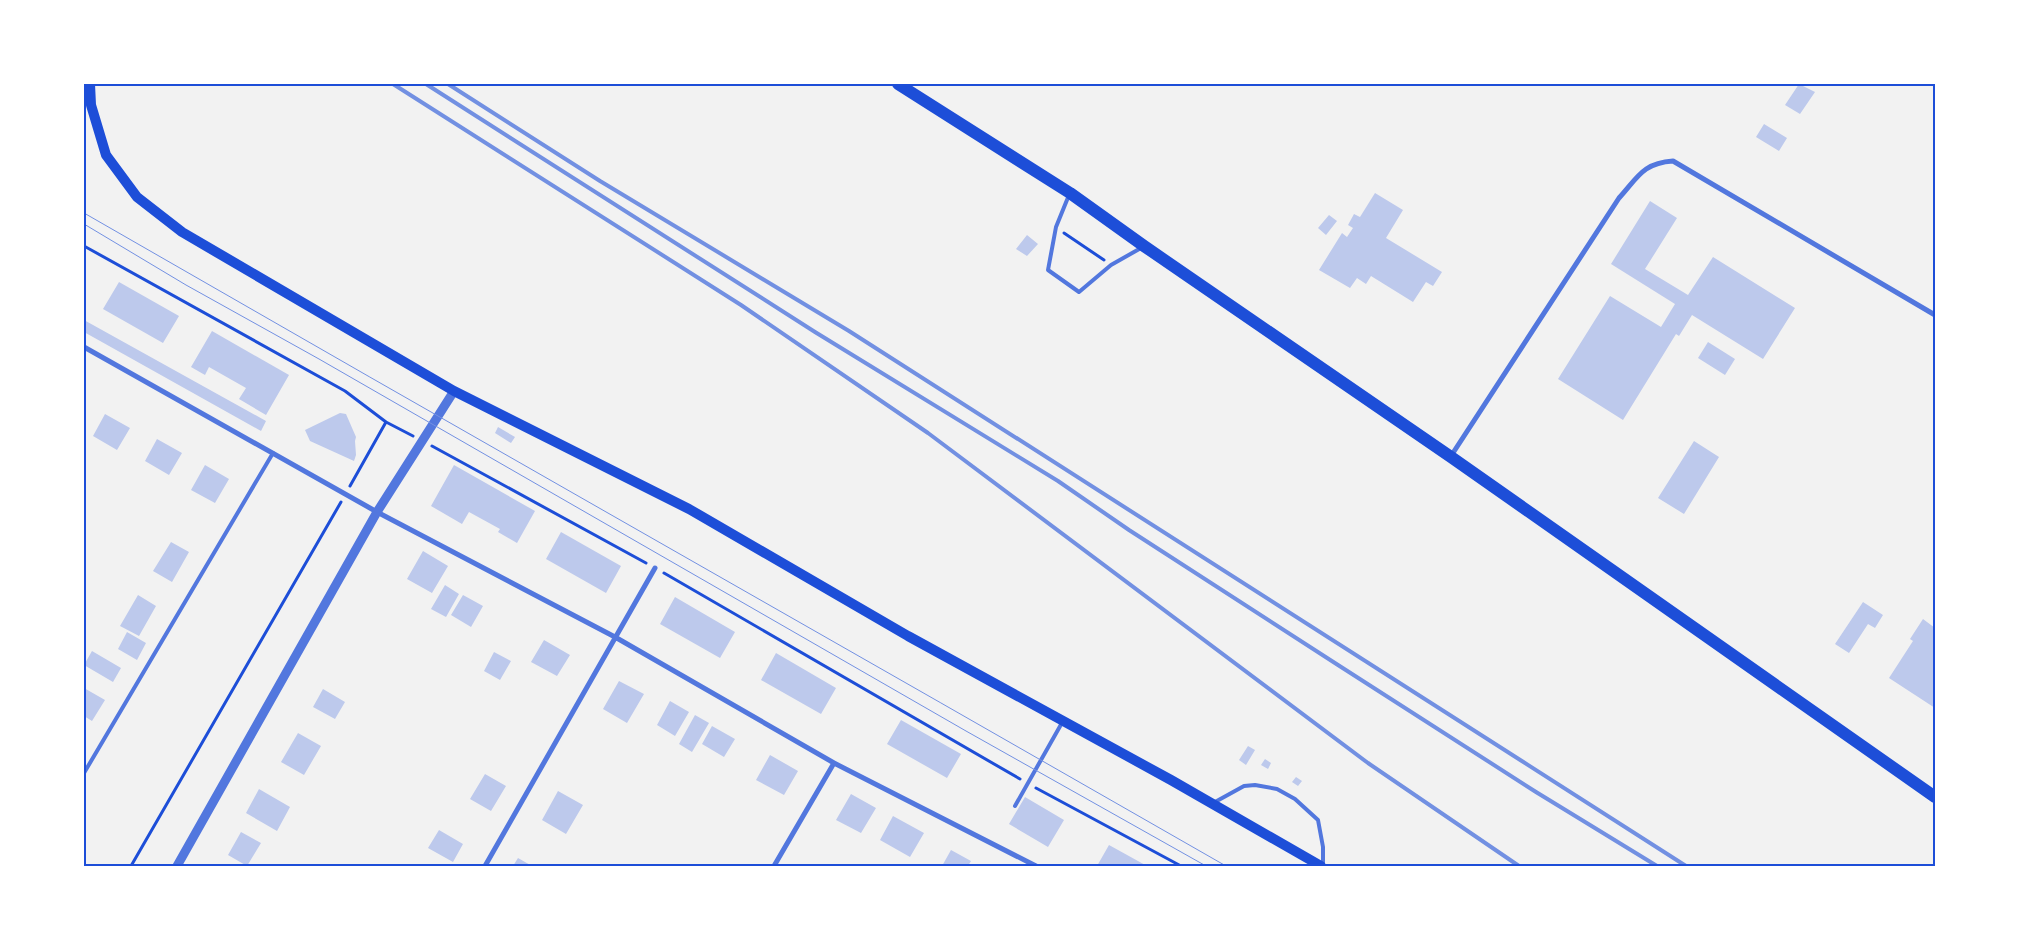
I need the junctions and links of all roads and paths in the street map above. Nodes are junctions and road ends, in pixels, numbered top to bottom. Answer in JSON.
{"nodes":[{"id":1,"x":90,"y":84,"type":"edge"},
{"id":2,"x":898,"y":84,"type":"edge"},
{"id":3,"x":1070,"y":193,"type":"junction"},
{"id":4,"x":1056,"y":227,"type":"junction"},
{"id":5,"x":84,"y":246,"type":"edge"},
{"id":6,"x":1144,"y":246,"type":"junction"},
{"id":7,"x":1111,"y":265,"type":"junction"},
{"id":8,"x":1935,"y":315,"type":"edge"},
{"id":9,"x":84,"y":348,"type":"edge"},
{"id":10,"x":454,"y":391,"type":"junction"},
{"id":11,"x":386,"y":422,"type":"junction"},
{"id":12,"x":422,"y":441,"type":"junction"},
{"id":13,"x":273,"y":453,"type":"junction"},
{"id":14,"x":1451,"y":456,"type":"junction"},
{"id":15,"x":346,"y":494,"type":"junction"},
{"id":16,"x":377,"y":512,"type":"junction"},
{"id":17,"x":655,"y":568,"type":"junction"},
{"id":18,"x":615,"y":637,"type":"junction"},
{"id":19,"x":1063,"y":721,"type":"junction"},
{"id":20,"x":834,"y":763,"type":"junction"},
{"id":21,"x":84,"y":773,"type":"edge"},
{"id":22,"x":1028,"y":784,"type":"junction"},
{"id":23,"x":1935,"y":798,"type":"edge"},
{"id":24,"x":1211,"y":804,"type":"junction"},
{"id":25,"x":1015,"y":806,"type":"dead end"},
{"id":26,"x":131,"y":866,"type":"edge"},
{"id":27,"x":176,"y":866,"type":"edge"},
{"id":28,"x":485,"y":866,"type":"edge"},
{"id":29,"x":774,"y":866,"type":"edge"},
{"id":30,"x":1036,"y":866,"type":"edge"},
{"id":31,"x":1181,"y":866,"type":"edge"},
{"id":32,"x":1322,"y":866,"type":"edge"}],
"edges":[{"from":1,"to":10,"type":"main road"},
{"from":2,"to":3,"type":"main road"},
{"from":3,"to":4,"type":"lane"},
{"from":3,"to":6,"type":"main road"},
{"from":4,"to":7,"type":"path"},
{"from":4,"to":7,"type":"lane"},
{"from":5,"to":11,"type":"path"},
{"from":6,"to":7,"type":"lane"},
{"from":6,"to":14,"type":"main road"},
{"from":8,"to":14,"type":"street"},
{"from":9,"to":13,"type":"street"},
{"from":10,"to":12,"type":"street"},
{"from":10,"to":19,"type":"main road"},
{"from":11,"to":12,"type":"path"},
{"from":11,"to":15,"type":"path"},
{"from":12,"to":16,"type":"street"},
{"from":12,"to":17,"type":"path"},
{"from":13,"to":15,"type":"street"},
{"from":13,"to":21,"type":"lane"},
{"from":14,"to":23,"type":"main road"},
{"from":15,"to":16,"type":"street"},
{"from":15,"to":26,"type":"path"},
{"from":16,"to":18,"type":"street"},
{"from":16,"to":27,"type":"street"},
{"from":17,"to":18,"type":"street"},
{"from":17,"to":22,"type":"path"},
{"from":18,"to":20,"type":"street"},
{"from":18,"to":28,"type":"street"},
{"from":19,"to":22,"type":"lane"},
{"from":19,"to":24,"type":"main road"},
{"from":20,"to":29,"type":"street"},
{"from":20,"to":30,"type":"street"},
{"from":22,"to":25,"type":"lane"},
{"from":22,"to":31,"type":"path"},
{"from":24,"to":32,"type":"main road"},
{"from":24,"to":32,"type":"lane"}]}
